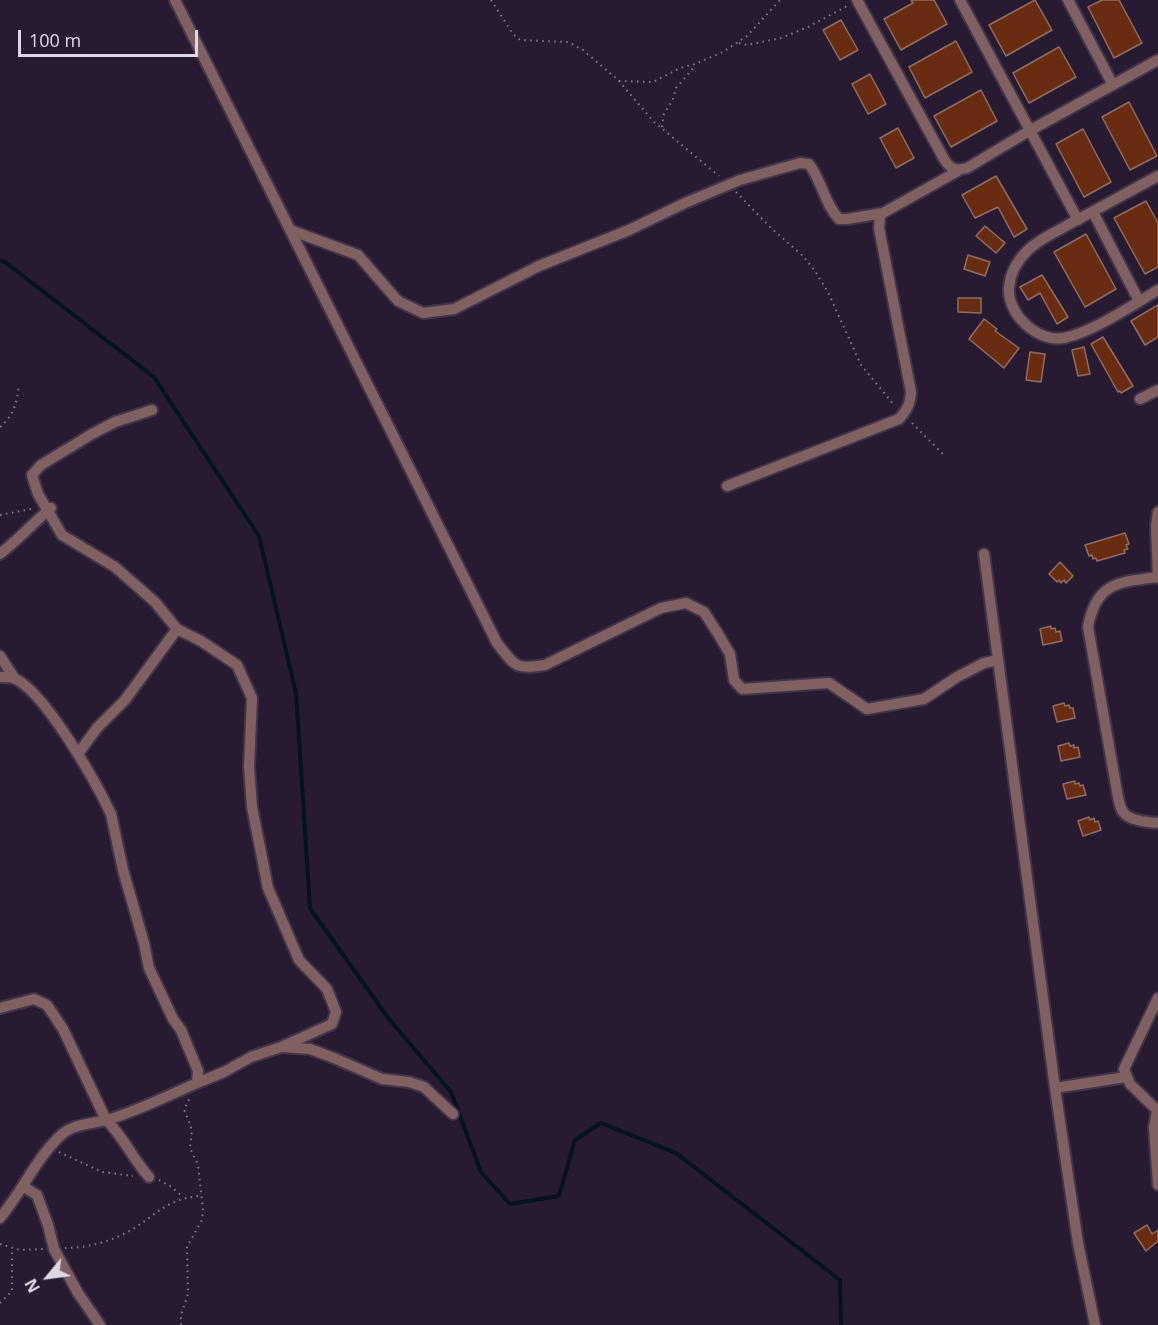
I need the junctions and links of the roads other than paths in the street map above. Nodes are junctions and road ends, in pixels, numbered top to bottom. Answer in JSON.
{"nodes":[{"id":1,"x":175,"y":0,"type":"edge"},
{"id":2,"x":857,"y":0,"type":"edge"},
{"id":3,"x":960,"y":0,"type":"edge"},
{"id":4,"x":1072,"y":1,"type":"edge"},
{"id":5,"x":1158,"y":60,"type":"edge"},
{"id":6,"x":1113,"y":85,"type":"junction"},
{"id":7,"x":1029,"y":131,"type":"junction"},
{"id":8,"x":958,"y":171,"type":"junction"},
{"id":9,"x":1158,"y":176,"type":"edge"},
{"id":10,"x":1093,"y":212,"type":"junction"},
{"id":11,"x":883,"y":213,"type":"junction"},
{"id":12,"x":1078,"y":220,"type":"junction"},
{"id":13,"x":290,"y":230,"type":"junction"},
{"id":14,"x":1158,"y":290,"type":"edge"},
{"id":15,"x":1139,"y":301,"type":"junction"},
{"id":16,"x":1158,"y":390,"type":"edge"},
{"id":17,"x":1140,"y":399,"type":"dead end"},
{"id":18,"x":152,"y":410,"type":"dead end"},
{"id":19,"x":727,"y":486,"type":"dead end"},
{"id":20,"x":49,"y":509,"type":"junction"},
{"id":21,"x":1158,"y":512,"type":"edge"},
{"id":22,"x":1157,"y":540,"type":"edge"},
{"id":23,"x":0,"y":554,"type":"edge"},
{"id":24,"x":984,"y":554,"type":"dead end"},
{"id":25,"x":1158,"y":578,"type":"edge"},
{"id":26,"x":177,"y":629,"type":"junction"},
{"id":27,"x":0,"y":647,"type":"edge"},
{"id":28,"x":0,"y":657,"type":"edge"},
{"id":29,"x":998,"y":660,"type":"junction"},
{"id":30,"x":0,"y":677,"type":"edge"},
{"id":31,"x":15,"y":679,"type":"junction"},
{"id":32,"x":78,"y":754,"type":"junction"},
{"id":33,"x":1158,"y":823,"type":"edge"},
{"id":34,"x":1158,"y":998,"type":"edge"},
{"id":35,"x":0,"y":1008,"type":"edge"},
{"id":36,"x":281,"y":1047,"type":"junction"},
{"id":37,"x":1126,"y":1077,"type":"junction"},
{"id":38,"x":197,"y":1083,"type":"junction"},
{"id":39,"x":1055,"y":1088,"type":"junction"},
{"id":40,"x":1158,"y":1111,"type":"edge"},
{"id":41,"x":453,"y":1114,"type":"dead end"},
{"id":42,"x":105,"y":1120,"type":"junction"},
{"id":43,"x":149,"y":1177,"type":"road end"},
{"id":44,"x":1158,"y":1185,"type":"edge"},
{"id":45,"x":24,"y":1187,"type":"junction"},
{"id":46,"x":0,"y":1218,"type":"edge"},
{"id":47,"x":100,"y":1325,"type":"edge"},
{"id":48,"x":1095,"y":1325,"type":"edge"}],
"edges":[{"from":1,"to":13,"type":"street"},
{"from":2,"to":8,"type":"street"},
{"from":3,"to":7,"type":"street"},
{"from":4,"to":6,"type":"street"},
{"from":5,"to":6,"type":"street"},
{"from":6,"to":7,"type":"street"},
{"from":7,"to":8,"type":"street"},
{"from":7,"to":12,"type":"street"},
{"from":8,"to":11,"type":"street"},
{"from":9,"to":10,"type":"street"},
{"from":10,"to":12,"type":"street"},
{"from":10,"to":15,"type":"street"},
{"from":11,"to":13,"type":"street"},
{"from":11,"to":19,"type":"street"},
{"from":12,"to":15,"type":"street"},
{"from":13,"to":29,"type":"street"},
{"from":14,"to":15,"type":"street"},
{"from":16,"to":17,"type":"street"},
{"from":18,"to":20,"type":"street"},
{"from":20,"to":23,"type":"street"},
{"from":20,"to":26,"type":"street"},
{"from":21,"to":22,"type":"street"},
{"from":22,"to":25,"type":"street"},
{"from":24,"to":29,"type":"street"},
{"from":25,"to":33,"type":"street"},
{"from":26,"to":32,"type":"street"},
{"from":26,"to":36,"type":"street"},
{"from":27,"to":28,"type":"street"},
{"from":28,"to":31,"type":"street"},
{"from":29,"to":39,"type":"street"},
{"from":30,"to":31,"type":"street"},
{"from":31,"to":32,"type":"street"},
{"from":32,"to":38,"type":"street"},
{"from":34,"to":37,"type":"street"},
{"from":35,"to":42,"type":"street"},
{"from":36,"to":38,"type":"street"},
{"from":36,"to":41,"type":"street"},
{"from":37,"to":39,"type":"street"},
{"from":37,"to":40,"type":"street"},
{"from":38,"to":42,"type":"street"},
{"from":39,"to":48,"type":"street"},
{"from":40,"to":44,"type":"street"},
{"from":42,"to":43,"type":"street"},
{"from":42,"to":45,"type":"street"},
{"from":45,"to":46,"type":"street"},
{"from":45,"to":47,"type":"street"}]}
